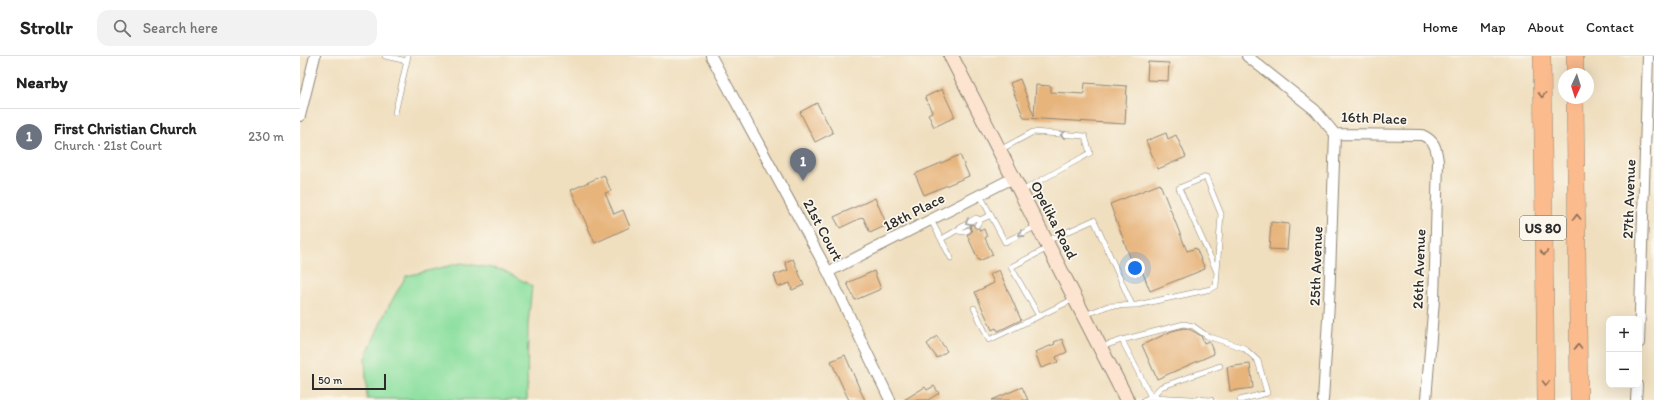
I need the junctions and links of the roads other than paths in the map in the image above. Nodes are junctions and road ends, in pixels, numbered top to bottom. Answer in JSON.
{"nodes":[{"id":1,"x":315,"y":56,"type":"edge"},
{"id":2,"x":385,"y":56,"type":"edge"},
{"id":3,"x":711,"y":56,"type":"edge"},
{"id":4,"x":951,"y":56,"type":"edge"},
{"id":5,"x":1247,"y":56,"type":"edge"},
{"id":6,"x":1542,"y":56,"type":"edge"},
{"id":7,"x":1575,"y":56,"type":"edge"},
{"id":8,"x":1648,"y":56,"type":"edge"},
{"id":9,"x":407,"y":59,"type":"edge"},
{"id":10,"x":1575,"y":68,"type":"edge"},
{"id":11,"x":1575,"y":104,"type":"edge"},
{"id":12,"x":395,"y":113,"type":"dead end"},
{"id":13,"x":300,"y":116,"type":"edge"},
{"id":14,"x":1334,"y":134,"type":"junction"},
{"id":15,"x":1432,"y":140,"type":"joint"},
{"id":16,"x":999,"y":150,"type":"junction"},
{"id":17,"x":1013,"y":178,"type":"junction"},
{"id":18,"x":1021,"y":192,"type":"junction"},
{"id":19,"x":980,"y":195,"type":"junction"},
{"id":20,"x":991,"y":215,"type":"junction"},
{"id":21,"x":931,"y":220,"type":"junction"},
{"id":22,"x":1038,"y":226,"type":"junction"},
{"id":23,"x":968,"y":230,"type":"dead end"},
{"id":24,"x":958,"y":231,"type":"junction"},
{"id":25,"x":941,"y":239,"type":"junction"},
{"id":26,"x":1047,"y":244,"type":"junction"},
{"id":27,"x":951,"y":258,"type":"dead end"},
{"id":28,"x":828,"y":272,"type":"junction"},
{"id":29,"x":1217,"y":272,"type":"junction"},
{"id":30,"x":1075,"y":298,"type":"junction"},
{"id":31,"x":1132,"y":305,"type":"junction"},
{"id":32,"x":974,"y":308,"type":"dead end"},
{"id":33,"x":1039,"y":316,"type":"junction"},
{"id":34,"x":1084,"y":316,"type":"junction"},
{"id":35,"x":1640,"y":316,"type":"edge"},
{"id":36,"x":1122,"y":340,"type":"junction"},
{"id":37,"x":1100,"y":347,"type":"junction"},
{"id":38,"x":1220,"y":366,"type":"dead end"},
{"id":39,"x":1637,"y":388,"type":"edge"},
{"id":40,"x":1151,"y":397,"type":"junction"},
{"id":41,"x":890,"y":400,"type":"edge"},
{"id":42,"x":1127,"y":400,"type":"edge"},
{"id":43,"x":1144,"y":400,"type":"edge"},
{"id":44,"x":1211,"y":400,"type":"edge"},
{"id":45,"x":1240,"y":400,"type":"edge"},
{"id":46,"x":1324,"y":400,"type":"edge"},
{"id":47,"x":1426,"y":400,"type":"edge"},
{"id":48,"x":1546,"y":400,"type":"edge"},
{"id":49,"x":1579,"y":400,"type":"edge"},
{"id":50,"x":1636,"y":400,"type":"edge"}],
"edges":[{"from":1,"to":13,"type":"street"},
{"from":2,"to":9,"type":"lane"},
{"from":3,"to":28,"type":"street","name":"21st Court"},
{"from":4,"to":16,"type":"main road","name":"Opelika Road"},
{"from":5,"to":14,"type":"street","name":"16th Place"},
{"from":6,"to":48,"type":"highway","number":"US 80","one_way":true},
{"from":7,"to":10,"type":"highway"},
{"from":8,"to":35,"type":"street","name":"27th Avenue"},
{"from":9,"to":12,"type":"lane"},
{"from":49,"to":11,"type":"highway","number":"US 80","one_way":true},
{"from":14,"to":15,"type":"street","name":"16th Place"},
{"from":14,"to":46,"type":"street","name":"25th Avenue"},
{"from":15,"to":47,"type":"street","name":"26th Avenue"},
{"from":16,"to":17,"type":"main road","name":"Opelika Road"},
{"from":18,"to":16,"type":"lane","one_way":true},
{"from":17,"to":18,"type":"main road","name":"Opelika Road"},
{"from":17,"to":19,"type":"street","name":"18th Place"},
{"from":18,"to":22,"type":"main road","name":"Opelika Road"},
{"from":19,"to":20,"type":"lane"},
{"from":19,"to":21,"type":"street","name":"18th Place"},
{"from":22,"to":20,"type":"lane","one_way":true},
{"from":20,"to":24,"type":"lane","one_way":true},
{"from":21,"to":25,"type":"lane"},
{"from":21,"to":28,"type":"street","name":"18th Place"},
{"from":22,"to":26,"type":"main road","name":"Opelika Road"},
{"from":23,"to":24,"type":"lane"},
{"from":24,"to":25,"type":"lane"},
{"from":25,"to":27,"type":"lane"},
{"from":26,"to":30,"type":"main road","name":"Opelika Road"},
{"from":26,"to":31,"type":"lane"},
{"from":26,"to":33,"type":"lane"},
{"from":28,"to":41,"type":"street","name":"21st Court"},
{"from":29,"to":29,"type":"lane"},
{"from":29,"to":31,"type":"lane"},
{"from":30,"to":33,"type":"lane"},
{"from":30,"to":34,"type":"main road","name":"Opelika Road"},
{"from":31,"to":34,"type":"lane"},
{"from":32,"to":33,"type":"lane"},
{"from":34,"to":37,"type":"main road","name":"Opelika Road"},
{"from":36,"to":37,"type":"lane"},
{"from":36,"to":40,"type":"lane"},
{"from":36,"to":45,"type":"lane"},
{"from":37,"to":42,"type":"main road","name":"Opelika Road"},
{"from":38,"to":40,"type":"lane"},
{"from":39,"to":50,"type":"street"},
{"from":40,"to":43,"type":"lane"},
{"from":40,"to":44,"type":"lane"}]}
